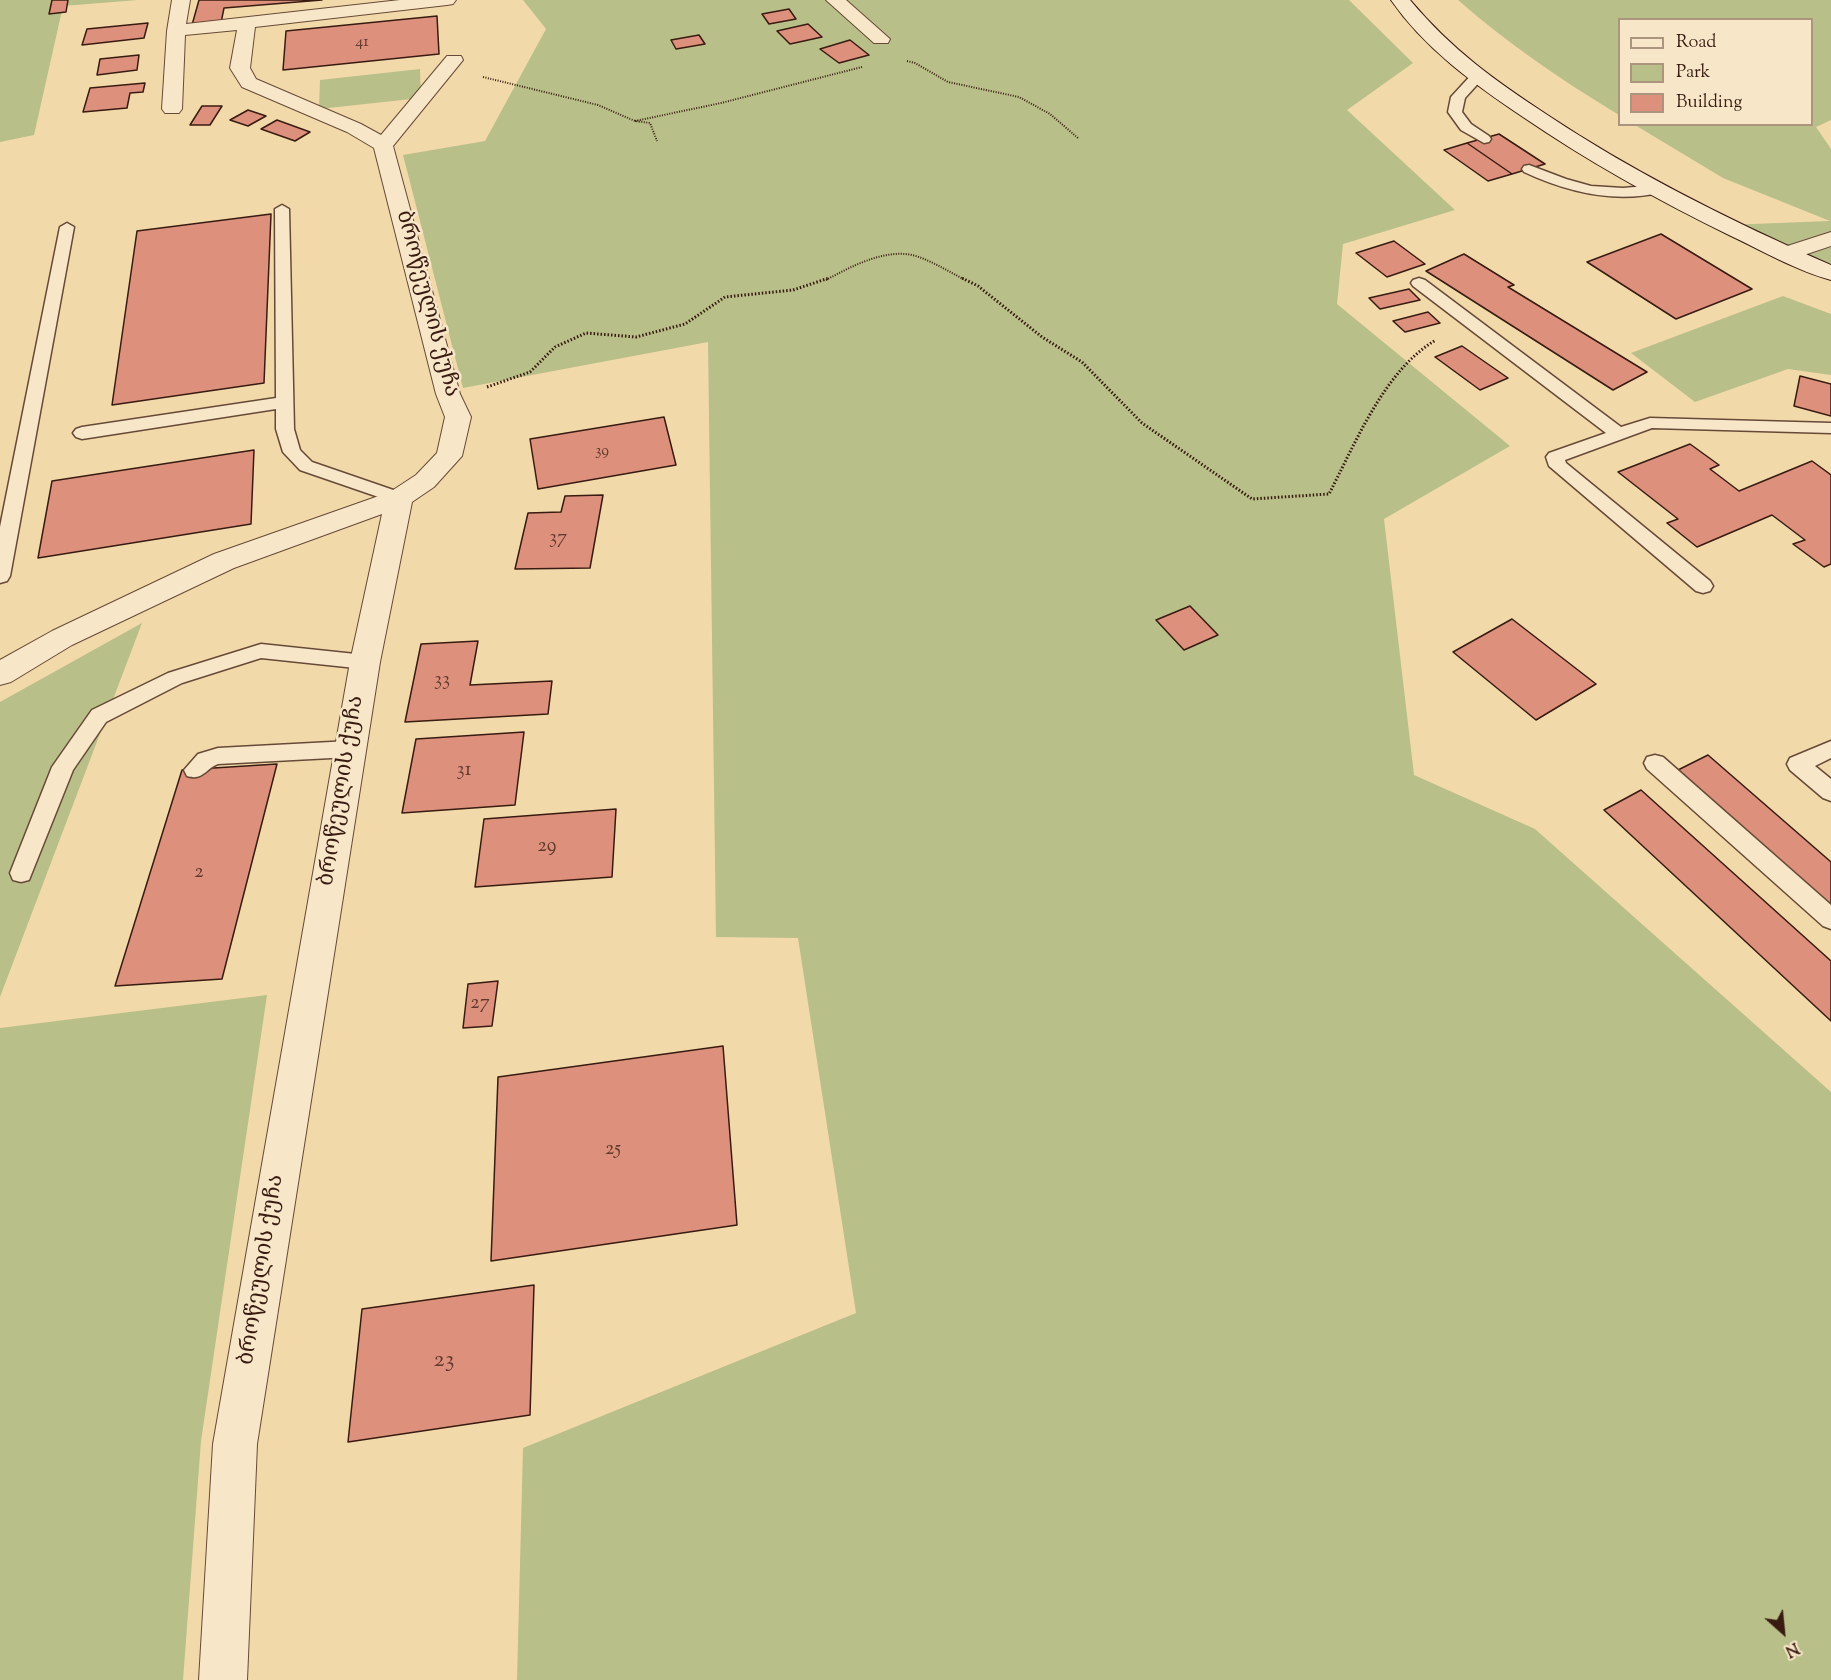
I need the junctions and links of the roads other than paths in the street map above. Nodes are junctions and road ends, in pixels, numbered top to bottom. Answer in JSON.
{"nodes":[{"id":1,"x":181,"y":0,"type":"edge"},
{"id":2,"x":447,"y":0,"type":"edge"},
{"id":3,"x":835,"y":0,"type":"edge"},
{"id":4,"x":1400,"y":0,"type":"edge"},
{"id":5,"x":247,"y":22,"type":"junction"},
{"id":6,"x":176,"y":31,"type":"junction"},
{"id":7,"x":881,"y":39,"type":"dead end"},
{"id":8,"x":451,"y":64,"type":"road end"},
{"id":9,"x":1478,"y":76,"type":"junction"},
{"id":10,"x":172,"y":109,"type":"dead end"},
{"id":11,"x":1484,"y":139,"type":"dead end"},
{"id":12,"x":383,"y":145,"type":"junction"},
{"id":13,"x":1529,"y":169,"type":"dead end"},
{"id":14,"x":1657,"y":189,"type":"junction"},
{"id":15,"x":282,"y":209,"type":"dead end"},
{"id":16,"x":67,"y":227,"type":"dead end"},
{"id":17,"x":1831,"y":239,"type":"edge"},
{"id":18,"x":1786,"y":254,"type":"junction"},
{"id":19,"x":1831,"y":273,"type":"edge"},
{"id":20,"x":1419,"y":284,"type":"dead end"},
{"id":21,"x":285,"y":402,"type":"junction"},
{"id":22,"x":1831,"y":428,"type":"edge"},
{"id":23,"x":82,"y":433,"type":"dead end"},
{"id":24,"x":1619,"y":434,"type":"junction"},
{"id":25,"x":399,"y":498,"type":"junction"},
{"id":26,"x":0,"y":576,"type":"edge"},
{"id":27,"x":1702,"y":586,"type":"dead end"},
{"id":28,"x":364,"y":662,"type":"junction"},
{"id":29,"x":0,"y":674,"type":"edge"},
{"id":30,"x":350,"y":749,"type":"junction"},
{"id":31,"x":1831,"y":749,"type":"edge"},
{"id":32,"x":1655,"y":763,"type":"dead end"},
{"id":33,"x":195,"y":770,"type":"dead end"},
{"id":34,"x":1831,"y":792,"type":"edge"},
{"id":35,"x":21,"y":873,"type":"dead end"},
{"id":36,"x":1831,"y":919,"type":"edge"},
{"id":37,"x":223,"y":1680,"type":"edge"}],
"edges":[{"from":1,"to":6,"type":"street"},
{"from":2,"to":5,"type":"street"},
{"from":3,"to":7,"type":"street"},
{"from":4,"to":9,"type":"street"},
{"from":5,"to":6,"type":"street"},
{"from":5,"to":12,"type":"street"},
{"from":6,"to":10,"type":"street"},
{"from":8,"to":12,"type":"street"},
{"from":9,"to":11,"type":"lane"},
{"from":9,"to":14,"type":"street"},
{"from":12,"to":25,"type":"street","name":"ბროწეულის ქუჩა"},
{"from":13,"to":14,"type":"lane"},
{"from":14,"to":18,"type":"street"},
{"from":15,"to":21,"type":"lane"},
{"from":16,"to":26,"type":"lane"},
{"from":17,"to":18,"type":"street"},
{"from":18,"to":19,"type":"street"},
{"from":20,"to":24,"type":"lane"},
{"from":21,"to":23,"type":"lane"},
{"from":21,"to":25,"type":"lane"},
{"from":22,"to":24,"type":"lane"},
{"from":24,"to":27,"type":"lane"},
{"from":25,"to":28,"type":"street","name":"ბროწეულის ქუჩა"},
{"from":25,"to":29,"type":"street"},
{"from":28,"to":30,"type":"street","name":"ბროწეულის ქუჩა"},
{"from":28,"to":35,"type":"lane"},
{"from":30,"to":33,"type":"lane"},
{"from":30,"to":37,"type":"street","name":"ბროწეულის ქუჩა"},
{"from":31,"to":34,"type":"lane"},
{"from":32,"to":36,"type":"lane"}]}
